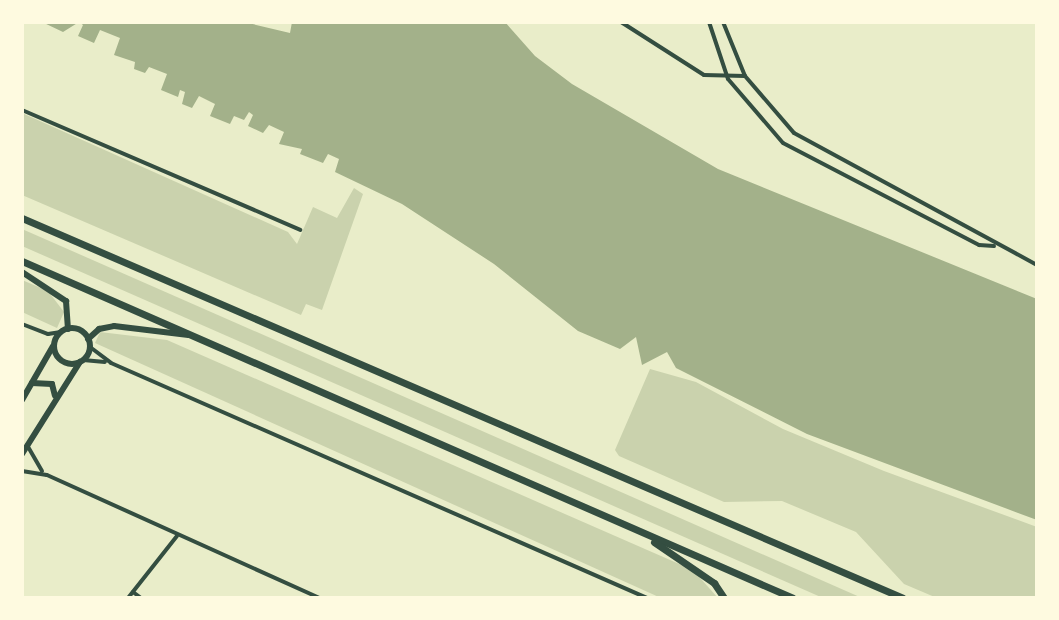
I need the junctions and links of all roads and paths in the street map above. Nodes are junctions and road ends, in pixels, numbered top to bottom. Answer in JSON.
{"nodes":[{"id":1,"x":621,"y":22,"type":"edge"},
{"id":2,"x":709,"y":22,"type":"edge"},
{"id":3,"x":723,"y":22,"type":"edge"},
{"id":4,"x":745,"y":76,"type":"junction"},
{"id":5,"x":728,"y":79,"type":"junction"},
{"id":6,"x":22,"y":110,"type":"edge"},
{"id":7,"x":22,"y":218,"type":"edge"},
{"id":8,"x":300,"y":230,"type":"dead end"},
{"id":9,"x":997,"y":247,"type":"junction"},
{"id":10,"x":22,"y":261,"type":"edge"},
{"id":11,"x":1037,"y":265,"type":"edge"},
{"id":12,"x":22,"y":272,"type":"edge"},
{"id":13,"x":22,"y":324,"type":"edge"},
{"id":14,"x":65,"y":330,"type":"junction"},
{"id":15,"x":42,"y":332,"type":"junction"},
{"id":16,"x":191,"y":336,"type":"junction"},
{"id":17,"x":89,"y":343,"type":"junction"},
{"id":18,"x":54,"y":344,"type":"junction"},
{"id":19,"x":82,"y":361,"type":"junction"},
{"id":20,"x":111,"y":363,"type":"junction"},
{"id":21,"x":32,"y":383,"type":"junction"},
{"id":22,"x":22,"y":400,"type":"edge"},
{"id":23,"x":55,"y":400,"type":"junction"},
{"id":24,"x":27,"y":445,"type":"junction"},
{"id":25,"x":22,"y":454,"type":"edge"},
{"id":26,"x":22,"y":471,"type":"edge"},
{"id":27,"x":47,"y":475,"type":"junction"},
{"id":28,"x":636,"y":530,"type":"junction"},
{"id":29,"x":177,"y":536,"type":"junction"},
{"id":30,"x":133,"y":592,"type":"junction"},
{"id":31,"x":128,"y":598,"type":"edge"},
{"id":32,"x":141,"y":598,"type":"edge"},
{"id":33,"x":319,"y":598,"type":"edge"},
{"id":34,"x":647,"y":598,"type":"edge"},
{"id":35,"x":724,"y":598,"type":"edge"},
{"id":36,"x":793,"y":598,"type":"edge"},
{"id":37,"x":903,"y":598,"type":"edge"}],
"edges":[{"from":1,"to":5,"type":"street"},
{"from":2,"to":5,"type":"street"},
{"from":3,"to":4,"type":"street"},
{"from":4,"to":5,"type":"street"},
{"from":4,"to":9,"type":"street"},
{"from":5,"to":9,"type":"street"},
{"from":6,"to":8,"type":"street"},
{"from":7,"to":37,"type":"highway"},
{"from":9,"to":11,"type":"street"},
{"from":10,"to":16,"type":"highway"},
{"from":12,"to":14,"type":"main road"},
{"from":13,"to":15,"type":"street"},
{"from":14,"to":15,"type":"street"},
{"from":14,"to":17,"type":"main road"},
{"from":14,"to":18,"type":"main road"},
{"from":15,"to":18,"type":"street"},
{"from":16,"to":17,"type":"main road"},
{"from":16,"to":28,"type":"highway"},
{"from":17,"to":19,"type":"main road"},
{"from":17,"to":20,"type":"street"},
{"from":18,"to":19,"type":"main road"},
{"from":18,"to":21,"type":"main road"},
{"from":19,"to":20,"type":"street"},
{"from":19,"to":23,"type":"main road"},
{"from":20,"to":34,"type":"street"},
{"from":21,"to":22,"type":"main road"},
{"from":21,"to":23,"type":"main road"},
{"from":23,"to":24,"type":"main road"},
{"from":24,"to":25,"type":"main road"},
{"from":24,"to":27,"type":"street"},
{"from":26,"to":27,"type":"street"},
{"from":27,"to":29,"type":"street"},
{"from":28,"to":35,"type":"highway"},
{"from":28,"to":36,"type":"highway"},
{"from":29,"to":30,"type":"street"},
{"from":29,"to":33,"type":"street"},
{"from":30,"to":31,"type":"street"},
{"from":30,"to":32,"type":"street"}]}
